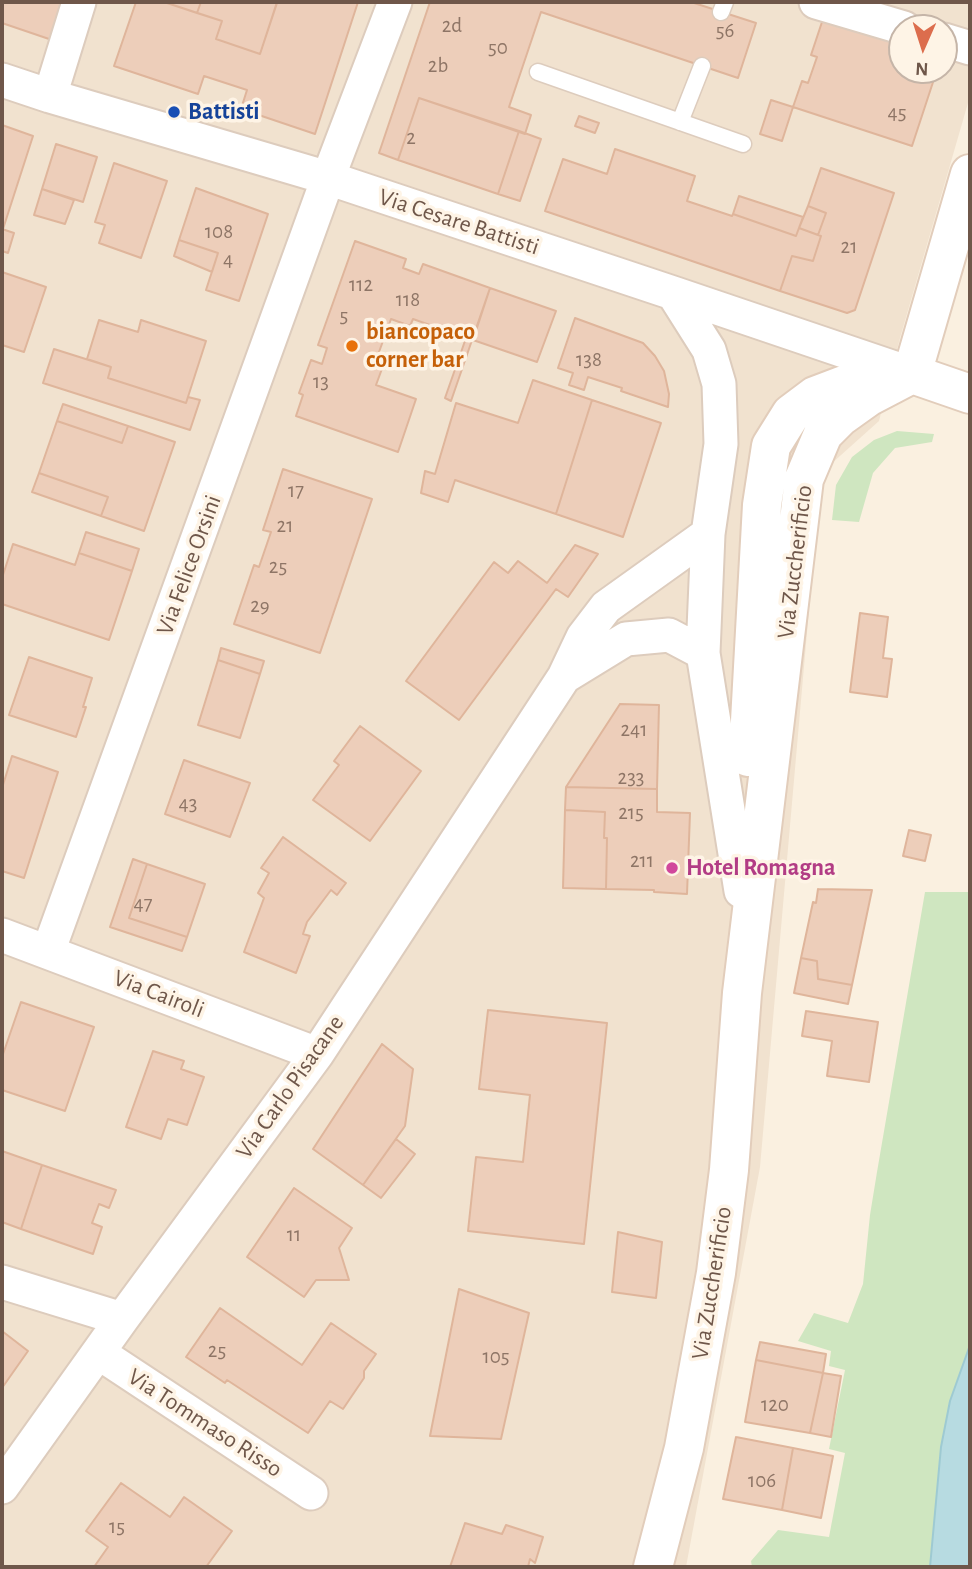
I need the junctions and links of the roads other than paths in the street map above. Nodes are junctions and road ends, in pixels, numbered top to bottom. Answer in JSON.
{"nodes":[{"id":1,"x":79,"y":2,"type":"edge"},
{"id":2,"x":395,"y":2,"type":"edge"},
{"id":3,"x":816,"y":2,"type":"edge"},
{"id":4,"x":888,"y":23,"type":"edge"},
{"id":5,"x":702,"y":66,"type":"dead end"},
{"id":6,"x":538,"y":72,"type":"dead end"},
{"id":7,"x":2,"y":80,"type":"edge"},
{"id":8,"x":50,"y":96,"type":"junction"},
{"id":9,"x":680,"y":122,"type":"junction"},
{"id":10,"x":743,"y":144,"type":"dead end"},
{"id":11,"x":970,"y":174,"type":"edge"},
{"id":12,"x":328,"y":178,"type":"junction"},
{"id":13,"x":673,"y":293,"type":"junction"},
{"id":14,"x":912,"y":374,"type":"junction"},
{"id":15,"x":970,"y":394,"type":"edge"},
{"id":16,"x":708,"y":534,"type":"junction"},
{"id":17,"x":703,"y":653,"type":"junction"},
{"id":18,"x":564,"y":677,"type":"junction"},
{"id":19,"x":741,"y":891,"type":"junction"},
{"id":20,"x":2,"y":935,"type":"edge"},
{"id":21,"x":48,"y":952,"type":"junction"},
{"id":22,"x":741,"y":993,"type":"junction"},
{"id":23,"x":317,"y":1054,"type":"junction"},
{"id":24,"x":2,"y":1282,"type":"edge"},
{"id":25,"x":122,"y":1319,"type":"junction"},
{"id":26,"x":99,"y":1353,"type":"junction"},
{"id":27,"x":2,"y":1487,"type":"edge"},
{"id":28,"x":311,"y":1493,"type":"dead end"},
{"id":29,"x":653,"y":1567,"type":"edge"}],
"edges":[{"from":1,"to":8,"type":"street"},
{"from":2,"to":12,"type":"street","name":"Via Felice Orsini"},
{"from":3,"to":4,"type":"street"},
{"from":5,"to":9,"type":"lane"},
{"from":6,"to":9,"type":"lane"},
{"from":7,"to":8,"type":"street","name":"Via Cesare Battisti"},
{"from":8,"to":12,"type":"street","name":"Via Cesare Battisti"},
{"from":9,"to":10,"type":"lane"},
{"from":11,"to":14,"type":"main road"},
{"from":12,"to":13,"type":"street","name":"Via Cesare Battisti"},
{"from":12,"to":21,"type":"street","name":"Via Felice Orsini"},
{"from":13,"to":14,"type":"street","name":"Via Cesare Battisti"},
{"from":13,"to":16,"type":"street","name":"Via Zuccherificio"},
{"from":14,"to":15,"type":"main road"},
{"from":14,"to":19,"type":"main road","name":"Via Zuccherificio"},
{"from":14,"to":22,"type":"main road","name":"Via Zuccherificio"},
{"from":16,"to":17,"type":"street","name":"Via Zuccherificio"},
{"from":16,"to":18,"type":"street","name":"Via Carlo Pisacane"},
{"from":17,"to":18,"type":"street"},
{"from":17,"to":19,"type":"street","name":"Via Zuccherificio"},
{"from":18,"to":23,"type":"street","name":"Via Carlo Pisacane"},
{"from":19,"to":22,"type":"main road","name":"Via Zuccherificio"},
{"from":20,"to":21,"type":"street","name":"Via Cairoli"},
{"from":21,"to":23,"type":"street","name":"Via Cairoli"},
{"from":22,"to":29,"type":"main road","name":"Via Zuccherificio"},
{"from":23,"to":25,"type":"street","name":"Via Carlo Pisacane"},
{"from":24,"to":25,"type":"street"},
{"from":25,"to":26,"type":"street","name":"Via Carlo Pisacane"},
{"from":26,"to":27,"type":"street","name":"Via Carlo Pisacane"},
{"from":26,"to":28,"type":"street","name":"Via Tommaso Risso"}]}
